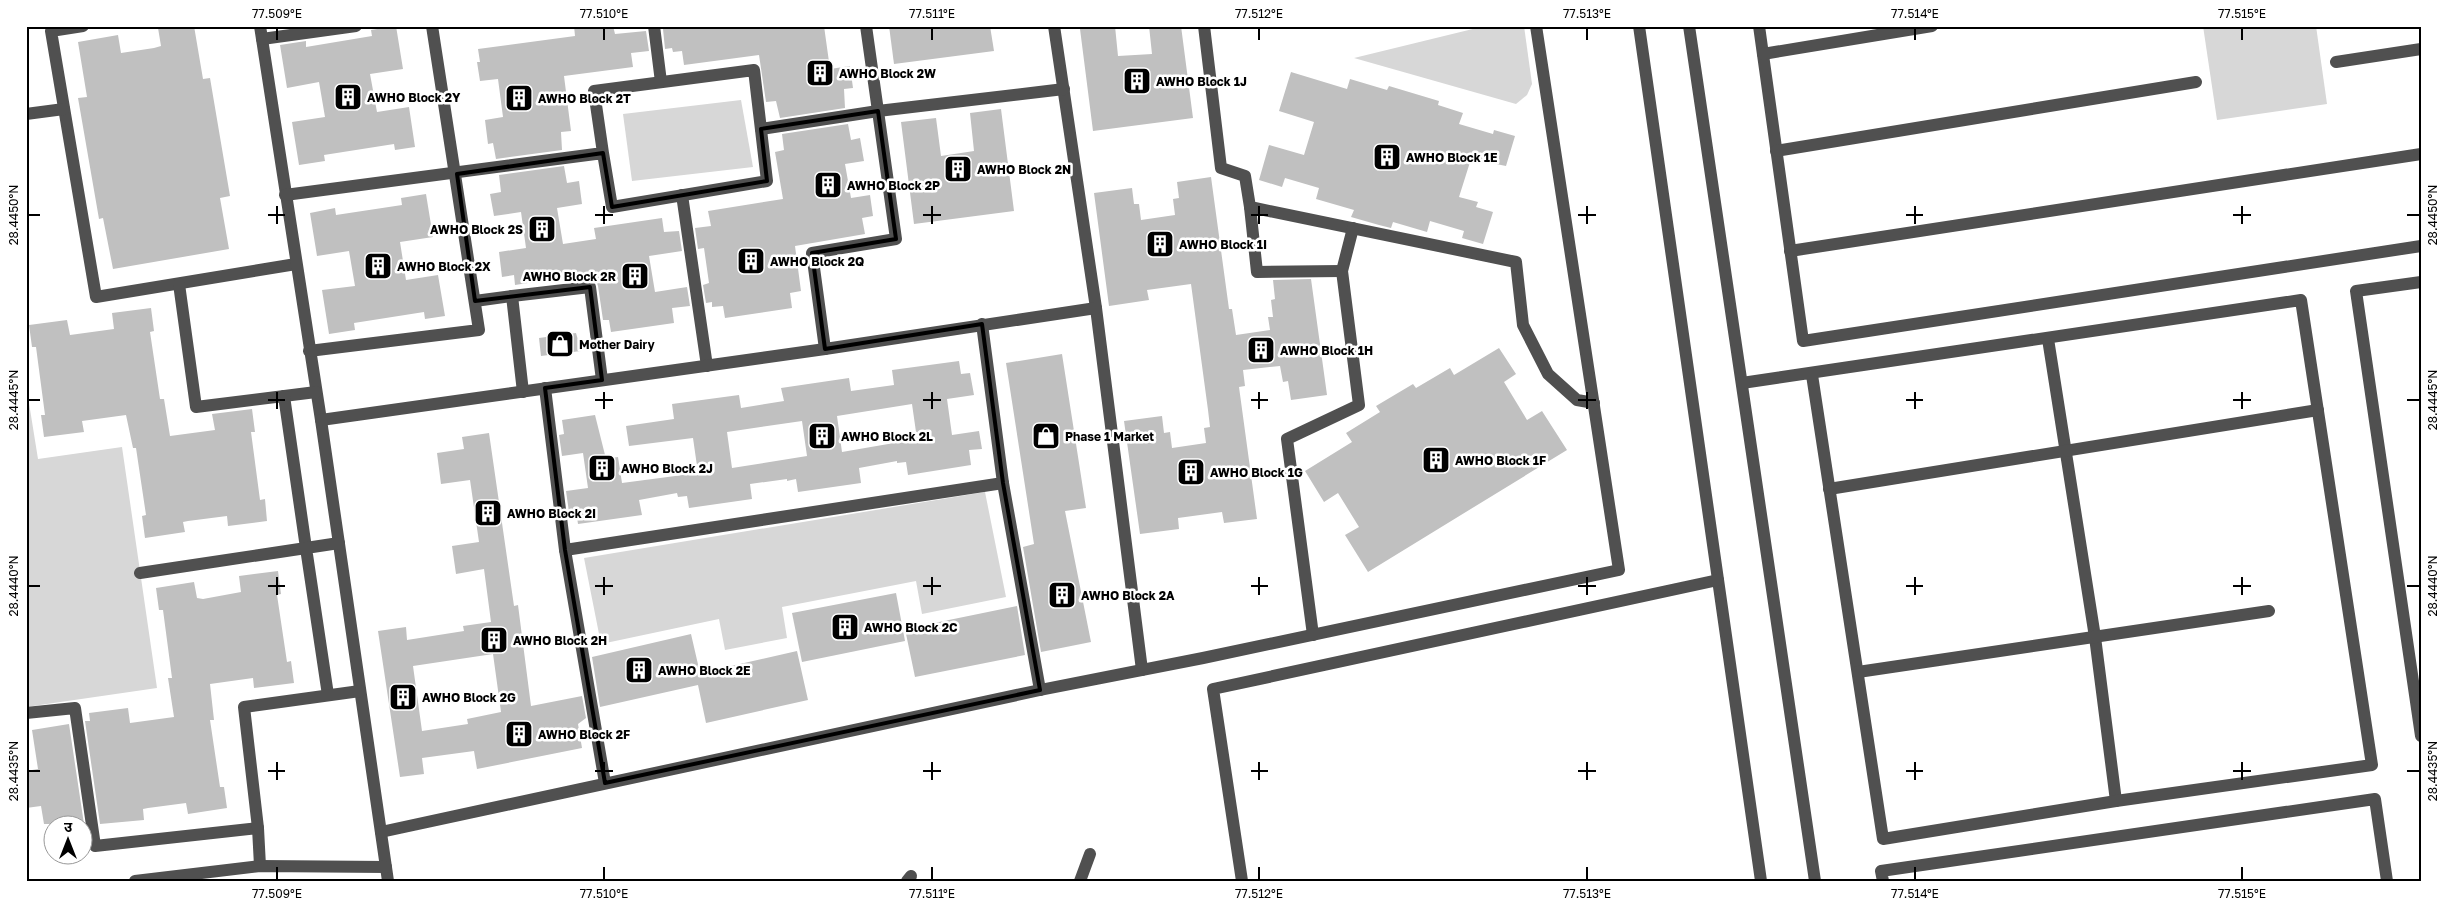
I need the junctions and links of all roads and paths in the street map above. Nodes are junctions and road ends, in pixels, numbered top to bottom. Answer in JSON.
{"nodes":[{"id":1,"x":83,"y":26,"type":"edge"},
{"id":2,"x":356,"y":26,"type":"edge"},
{"id":3,"x":432,"y":26,"type":"edge"},
{"id":4,"x":654,"y":26,"type":"edge"},
{"id":5,"x":866,"y":26,"type":"edge"},
{"id":6,"x":1054,"y":26,"type":"edge"},
{"id":7,"x":1204,"y":26,"type":"edge"},
{"id":8,"x":1536,"y":26,"type":"edge"},
{"id":9,"x":1639,"y":26,"type":"edge"},
{"id":10,"x":1689,"y":26,"type":"edge"},
{"id":11,"x":1759,"y":26,"type":"edge"},
{"id":12,"x":1932,"y":26,"type":"edge"},
{"id":13,"x":50,"y":28,"type":"edge"},
{"id":14,"x":261,"y":32,"type":"edge"},
{"id":15,"x":2421,"y":49,"type":"edge"},
{"id":16,"x":1763,"y":54,"type":"junction"},
{"id":17,"x":2336,"y":62,"type":"dead end"},
{"id":18,"x":661,"y":82,"type":"junction"},
{"id":19,"x":2196,"y":82,"type":"dead end"},
{"id":20,"x":1064,"y":89,"type":"junction"},
{"id":21,"x":64,"y":109,"type":"junction"},
{"id":22,"x":878,"y":111,"type":"junction"},
{"id":23,"x":26,"y":114,"type":"edge"},
{"id":24,"x":762,"y":129,"type":"junction"},
{"id":25,"x":1776,"y":151,"type":"junction"},
{"id":26,"x":603,"y":153,"type":"junction"},
{"id":27,"x":2421,"y":154,"type":"edge"},
{"id":28,"x":456,"y":174,"type":"junction"},
{"id":29,"x":285,"y":196,"type":"junction"},
{"id":30,"x":682,"y":196,"type":"junction"},
{"id":31,"x":1250,"y":207,"type":"junction"},
{"id":32,"x":1353,"y":228,"type":"junction"},
{"id":33,"x":2421,"y":246,"type":"edge"},
{"id":34,"x":1790,"y":251,"type":"junction"},
{"id":35,"x":296,"y":264,"type":"junction"},
{"id":36,"x":1342,"y":271,"type":"junction"},
{"id":37,"x":2421,"y":282,"type":"edge"},
{"id":38,"x":179,"y":284,"type":"junction"},
{"id":39,"x":512,"y":296,"type":"junction"},
{"id":40,"x":475,"y":301,"type":"junction"},
{"id":41,"x":1096,"y":308,"type":"junction"},
{"id":42,"x":982,"y":324,"type":"junction"},
{"id":43,"x":2048,"y":339,"type":"junction"},
{"id":44,"x":825,"y":349,"type":"junction"},
{"id":45,"x":309,"y":351,"type":"junction"},
{"id":46,"x":708,"y":366,"type":"junction"},
{"id":47,"x":1812,"y":374,"type":"junction"},
{"id":48,"x":602,"y":380,"type":"junction"},
{"id":49,"x":1742,"y":383,"type":"junction"},
{"id":50,"x":545,"y":388,"type":"junction"},
{"id":51,"x":316,"y":392,"type":"junction"},
{"id":52,"x":523,"y":392,"type":"junction"},
{"id":53,"x":284,"y":396,"type":"junction"},
{"id":54,"x":1594,"y":403,"type":"junction"},
{"id":55,"x":2318,"y":410,"type":"junction"},
{"id":56,"x":320,"y":420,"type":"junction"},
{"id":57,"x":2066,"y":450,"type":"junction"},
{"id":58,"x":1003,"y":483,"type":"junction"},
{"id":59,"x":1830,"y":489,"type":"junction"},
{"id":60,"x":339,"y":543,"type":"junction"},
{"id":61,"x":306,"y":548,"type":"junction"},
{"id":62,"x":565,"y":550,"type":"junction"},
{"id":63,"x":140,"y":573,"type":"dead end"},
{"id":64,"x":1718,"y":580,"type":"junction"},
{"id":65,"x":2269,"y":611,"type":"dead end"},
{"id":66,"x":1313,"y":635,"type":"junction"},
{"id":67,"x":2096,"y":637,"type":"junction"},
{"id":68,"x":1142,"y":670,"type":"junction"},
{"id":69,"x":1858,"y":672,"type":"junction"},
{"id":70,"x":1040,"y":690,"type":"junction"},
{"id":71,"x":360,"y":691,"type":"junction"},
{"id":72,"x":2418,"y":691,"type":"edge"},
{"id":73,"x":328,"y":696,"type":"junction"},
{"id":74,"x":26,"y":713,"type":"edge"},
{"id":75,"x":2421,"y":736,"type":"edge"},
{"id":76,"x":605,"y":783,"type":"junction"},
{"id":77,"x":2116,"y":802,"type":"junction"},
{"id":78,"x":258,"y":828,"type":"junction"},
{"id":79,"x":380,"y":832,"type":"junction"},
{"id":80,"x":1090,"y":854,"type":"dead end"},
{"id":81,"x":260,"y":866,"type":"junction"},
{"id":82,"x":386,"y":868,"type":"junction"},
{"id":83,"x":135,"y":881,"type":"edge"},
{"id":84,"x":388,"y":881,"type":"edge"},
{"id":85,"x":1080,"y":881,"type":"edge"},
{"id":86,"x":1242,"y":881,"type":"edge"},
{"id":87,"x":1761,"y":881,"type":"edge"},
{"id":88,"x":1815,"y":881,"type":"edge"},
{"id":89,"x":1883,"y":881,"type":"edge"},
{"id":90,"x":2387,"y":881,"type":"edge"}],
"edges":[{"from":1,"to":13,"type":"street"},
{"from":2,"to":14,"type":"street"},
{"from":3,"to":28,"type":"street"},
{"from":4,"to":18,"type":"street"},
{"from":5,"to":22,"type":"street"},
{"from":6,"to":20,"type":"street"},
{"from":7,"to":31,"type":"street"},
{"from":8,"to":54,"type":"street"},
{"from":9,"to":64,"type":"street"},
{"from":10,"to":49,"type":"street"},
{"from":11,"to":16,"type":"street"},
{"from":12,"to":16,"type":"street"},
{"from":13,"to":21,"type":"street"},
{"from":14,"to":29,"type":"street"},
{"from":15,"to":17,"type":"street"},
{"from":16,"to":25,"type":"street"},
{"from":18,"to":24,"type":"street"},
{"from":18,"to":26,"type":"street"},
{"from":19,"to":25,"type":"street"},
{"from":20,"to":22,"type":"street"},
{"from":20,"to":41,"type":"street"},
{"from":21,"to":23,"type":"street"},
{"from":21,"to":38,"type":"street"},
{"from":22,"to":24,"type":"street"},
{"from":22,"to":44,"type":"street"},
{"from":24,"to":30,"type":"street"},
{"from":25,"to":34,"type":"street"},
{"from":26,"to":28,"type":"street"},
{"from":26,"to":30,"type":"street"},
{"from":27,"to":34,"type":"street"},
{"from":28,"to":29,"type":"street"},
{"from":28,"to":40,"type":"street"},
{"from":29,"to":35,"type":"street"},
{"from":30,"to":46,"type":"street"},
{"from":31,"to":32,"type":"street"},
{"from":31,"to":36,"type":"street"},
{"from":32,"to":36,"type":"street"},
{"from":32,"to":54,"type":"street"},
{"from":33,"to":34,"type":"street"},
{"from":35,"to":38,"type":"street"},
{"from":35,"to":45,"type":"street"},
{"from":36,"to":66,"type":"street"},
{"from":37,"to":72,"type":"street"},
{"from":38,"to":53,"type":"street"},
{"from":39,"to":40,"type":"street"},
{"from":39,"to":48,"type":"street"},
{"from":39,"to":52,"type":"street"},
{"from":40,"to":45,"type":"street"},
{"from":41,"to":42,"type":"street"},
{"from":41,"to":68,"type":"street"},
{"from":42,"to":44,"type":"street"},
{"from":42,"to":58,"type":"street"},
{"from":43,"to":47,"type":"street"},
{"from":43,"to":55,"type":"street"},
{"from":43,"to":57,"type":"street"},
{"from":44,"to":46,"type":"street"},
{"from":45,"to":51,"type":"street"},
{"from":46,"to":48,"type":"street"},
{"from":47,"to":49,"type":"street"},
{"from":47,"to":59,"type":"street"},
{"from":48,"to":50,"type":"street"},
{"from":49,"to":88,"type":"street"},
{"from":50,"to":52,"type":"street"},
{"from":50,"to":62,"type":"street"},
{"from":51,"to":53,"type":"street"},
{"from":51,"to":56,"type":"street"},
{"from":52,"to":56,"type":"street"},
{"from":53,"to":61,"type":"street"},
{"from":54,"to":66,"type":"street"},
{"from":55,"to":57,"type":"street"},
{"from":55,"to":77,"type":"street"},
{"from":56,"to":60,"type":"street"},
{"from":57,"to":59,"type":"street"},
{"from":57,"to":67,"type":"street"},
{"from":58,"to":62,"type":"street"},
{"from":58,"to":70,"type":"street"},
{"from":59,"to":69,"type":"street"},
{"from":60,"to":61,"type":"street"},
{"from":60,"to":71,"type":"street"},
{"from":61,"to":63,"type":"street"},
{"from":61,"to":73,"type":"street"},
{"from":62,"to":76,"type":"street"},
{"from":64,"to":86,"type":"street"},
{"from":64,"to":87,"type":"street"},
{"from":65,"to":67,"type":"street"},
{"from":66,"to":68,"type":"street"},
{"from":67,"to":69,"type":"street"},
{"from":67,"to":77,"type":"street"},
{"from":68,"to":70,"type":"street"},
{"from":69,"to":77,"type":"street"},
{"from":70,"to":76,"type":"street"},
{"from":71,"to":73,"type":"street"},
{"from":71,"to":79,"type":"street"},
{"from":72,"to":75,"type":"street"},
{"from":73,"to":78,"type":"street"},
{"from":74,"to":78,"type":"street"},
{"from":76,"to":79,"type":"street"},
{"from":78,"to":81,"type":"street"},
{"from":79,"to":82,"type":"street"},
{"from":80,"to":85,"type":"street"},
{"from":81,"to":82,"type":"street"},
{"from":81,"to":83,"type":"street"},
{"from":82,"to":84,"type":"street"},
{"from":89,"to":90,"type":"street"}]}
